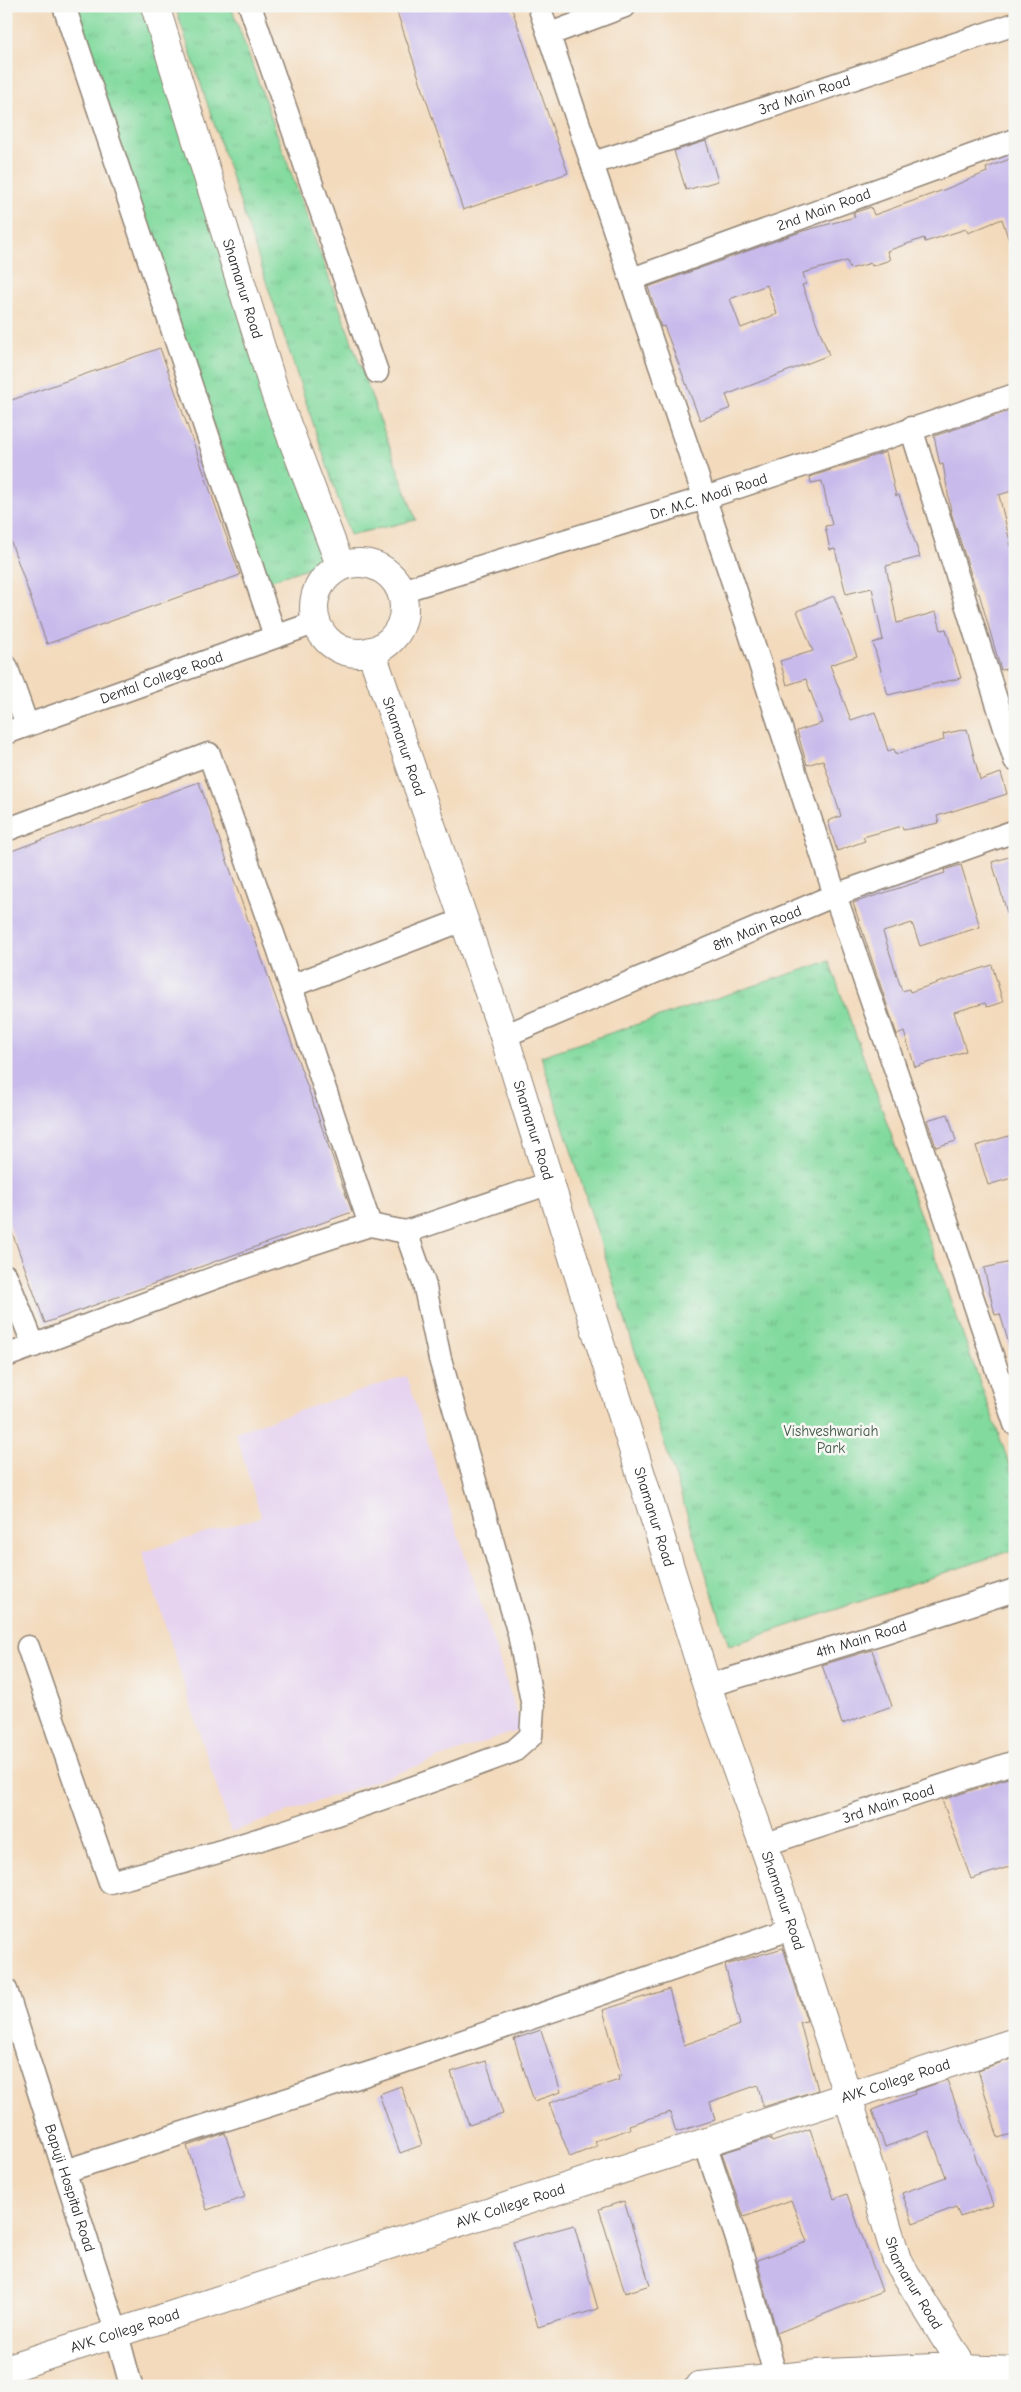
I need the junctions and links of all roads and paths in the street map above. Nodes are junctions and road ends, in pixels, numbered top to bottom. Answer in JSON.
{"nodes":[{"id":1,"x":64,"y":6,"type":"edge"},
{"id":2,"x":155,"y":6,"type":"edge"},
{"id":3,"x":250,"y":6,"type":"edge"},
{"id":4,"x":539,"y":6,"type":"edge"},
{"id":5,"x":625,"y":6,"type":"edge"},
{"id":6,"x":1015,"y":24,"type":"edge"},
{"id":7,"x":550,"y":34,"type":"junction"},
{"id":8,"x":1015,"y":140,"type":"edge"},
{"id":9,"x":593,"y":163,"type":"junction"},
{"id":10,"x":632,"y":279,"type":"junction"},
{"id":11,"x":377,"y":372,"type":"dead end"},
{"id":12,"x":1015,"y":395,"type":"edge"},
{"id":13,"x":911,"y":428,"type":"junction"},
{"id":14,"x":705,"y":498,"type":"junction"},
{"id":15,"x":341,"y":567,"type":"junction"},
{"id":16,"x":400,"y":590,"type":"junction"},
{"id":17,"x":317,"y":622,"type":"junction"},
{"id":18,"x":276,"y":636,"type":"junction"},
{"id":19,"x":371,"y":651,"type":"junction"},
{"id":20,"x":6,"y":666,"type":"edge"},
{"id":21,"x":27,"y":725,"type":"junction"},
{"id":22,"x":6,"y":733,"type":"edge"},
{"id":23,"x":1015,"y":760,"type":"edge"},
{"id":24,"x":6,"y":830,"type":"edge"},
{"id":25,"x":1015,"y":831,"type":"edge"},
{"id":26,"x":834,"y":895,"type":"junction"},
{"id":27,"x":463,"y":920,"type":"junction"},
{"id":28,"x":291,"y":986,"type":"junction"},
{"id":29,"x":504,"y":1036,"type":"junction"},
{"id":30,"x":550,"y":1183,"type":"junction"},
{"id":31,"x":370,"y":1225,"type":"junction"},
{"id":32,"x":406,"y":1232,"type":"junction"},
{"id":33,"x":6,"y":1276,"type":"edge"},
{"id":34,"x":34,"y":1346,"type":"junction"},
{"id":35,"x":6,"y":1356,"type":"edge"},
{"id":36,"x":1015,"y":1424,"type":"edge"},
{"id":37,"x":1015,"y":1590,"type":"edge"},
{"id":38,"x":28,"y":1647,"type":"dead end"},
{"id":39,"x":707,"y":1686,"type":"junction"},
{"id":40,"x":1015,"y":1762,"type":"edge"},
{"id":41,"x":763,"y":1845,"type":"junction"},
{"id":42,"x":793,"y":1928,"type":"junction"},
{"id":43,"x":6,"y":1990,"type":"edge"},
{"id":44,"x":1015,"y":2042,"type":"edge"},
{"id":45,"x":848,"y":2097,"type":"junction"},
{"id":46,"x":705,"y":2143,"type":"junction"},
{"id":47,"x":65,"y":2171,"type":"junction"},
{"id":48,"x":117,"y":2334,"type":"junction"},
{"id":49,"x":964,"y":2369,"type":"junction"},
{"id":50,"x":6,"y":2370,"type":"edge"},
{"id":51,"x":1014,"y":2376,"type":"edge"},
{"id":52,"x":791,"y":2380,"type":"edge"},
{"id":53,"x":130,"y":2386,"type":"edge"},
{"id":54,"x":699,"y":2386,"type":"edge"}],
"edges":[{"from":1,"to":18,"type":"street"},
{"from":2,"to":15,"type":"main road","name":"Shamanur Road"},
{"from":3,"to":11,"type":"street"},
{"from":4,"to":7,"type":"street"},
{"from":5,"to":7,"type":"street"},
{"from":6,"to":9,"type":"street","name":"3rd Main Road"},
{"from":7,"to":9,"type":"street"},
{"from":8,"to":10,"type":"street","name":"2nd Main Road"},
{"from":9,"to":10,"type":"street"},
{"from":10,"to":14,"type":"street"},
{"from":12,"to":13,"type":"street","name":"Dr. M.C. Modi Road"},
{"from":13,"to":14,"type":"street","name":"Dr. M.C. Modi Road"},
{"from":13,"to":23,"type":"street"},
{"from":14,"to":16,"type":"street","name":"Dr. M.C. Modi Road"},
{"from":14,"to":26,"type":"street"},
{"from":15,"to":16,"type":"main road"},
{"from":15,"to":17,"type":"main road"},
{"from":16,"to":19,"type":"main road"},
{"from":17,"to":18,"type":"street","name":"Dental College Road"},
{"from":17,"to":19,"type":"main road"},
{"from":18,"to":21,"type":"street","name":"Dental College Road"},
{"from":19,"to":27,"type":"main road","name":"Shamanur Road"},
{"from":20,"to":21,"type":"street"},
{"from":21,"to":22,"type":"street","name":"Dental College Road"},
{"from":24,"to":28,"type":"street"},
{"from":25,"to":26,"type":"street","name":"8th Main Road"},
{"from":26,"to":29,"type":"street","name":"8th Main Road"},
{"from":26,"to":36,"type":"street"},
{"from":27,"to":28,"type":"street"},
{"from":27,"to":29,"type":"main road","name":"Shamanur Road"},
{"from":28,"to":31,"type":"street"},
{"from":29,"to":30,"type":"main road","name":"Shamanur Road"},
{"from":30,"to":32,"type":"street"},
{"from":30,"to":39,"type":"main road","name":"Shamanur Road"},
{"from":31,"to":32,"type":"street"},
{"from":31,"to":34,"type":"street"},
{"from":32,"to":38,"type":"street"},
{"from":33,"to":34,"type":"street"},
{"from":34,"to":35,"type":"street"},
{"from":37,"to":39,"type":"street","name":"4th Main Road"},
{"from":39,"to":41,"type":"main road","name":"Shamanur Road"},
{"from":40,"to":41,"type":"street","name":"3rd Main Road"},
{"from":41,"to":42,"type":"main road","name":"Shamanur Road"},
{"from":42,"to":45,"type":"main road","name":"Shamanur Road"},
{"from":42,"to":47,"type":"street"},
{"from":43,"to":47,"type":"street","name":"Bapuji Hospital Road"},
{"from":44,"to":45,"type":"main road","name":"AVK College Road"},
{"from":45,"to":46,"type":"main road","name":"AVK College Road"},
{"from":45,"to":49,"type":"main road","name":"Shamanur Road"},
{"from":46,"to":48,"type":"main road","name":"AVK College Road"},
{"from":46,"to":52,"type":"street"},
{"from":47,"to":48,"type":"street","name":"Bapuji Hospital Road"},
{"from":48,"to":50,"type":"main road","name":"AVK College Road"},
{"from":48,"to":53,"type":"street","name":"Bapuji Hospital Road"},
{"from":49,"to":51,"type":"main road"},
{"from":49,"to":52,"type":"main road"},
{"from":52,"to":54,"type":"main road"}]}
